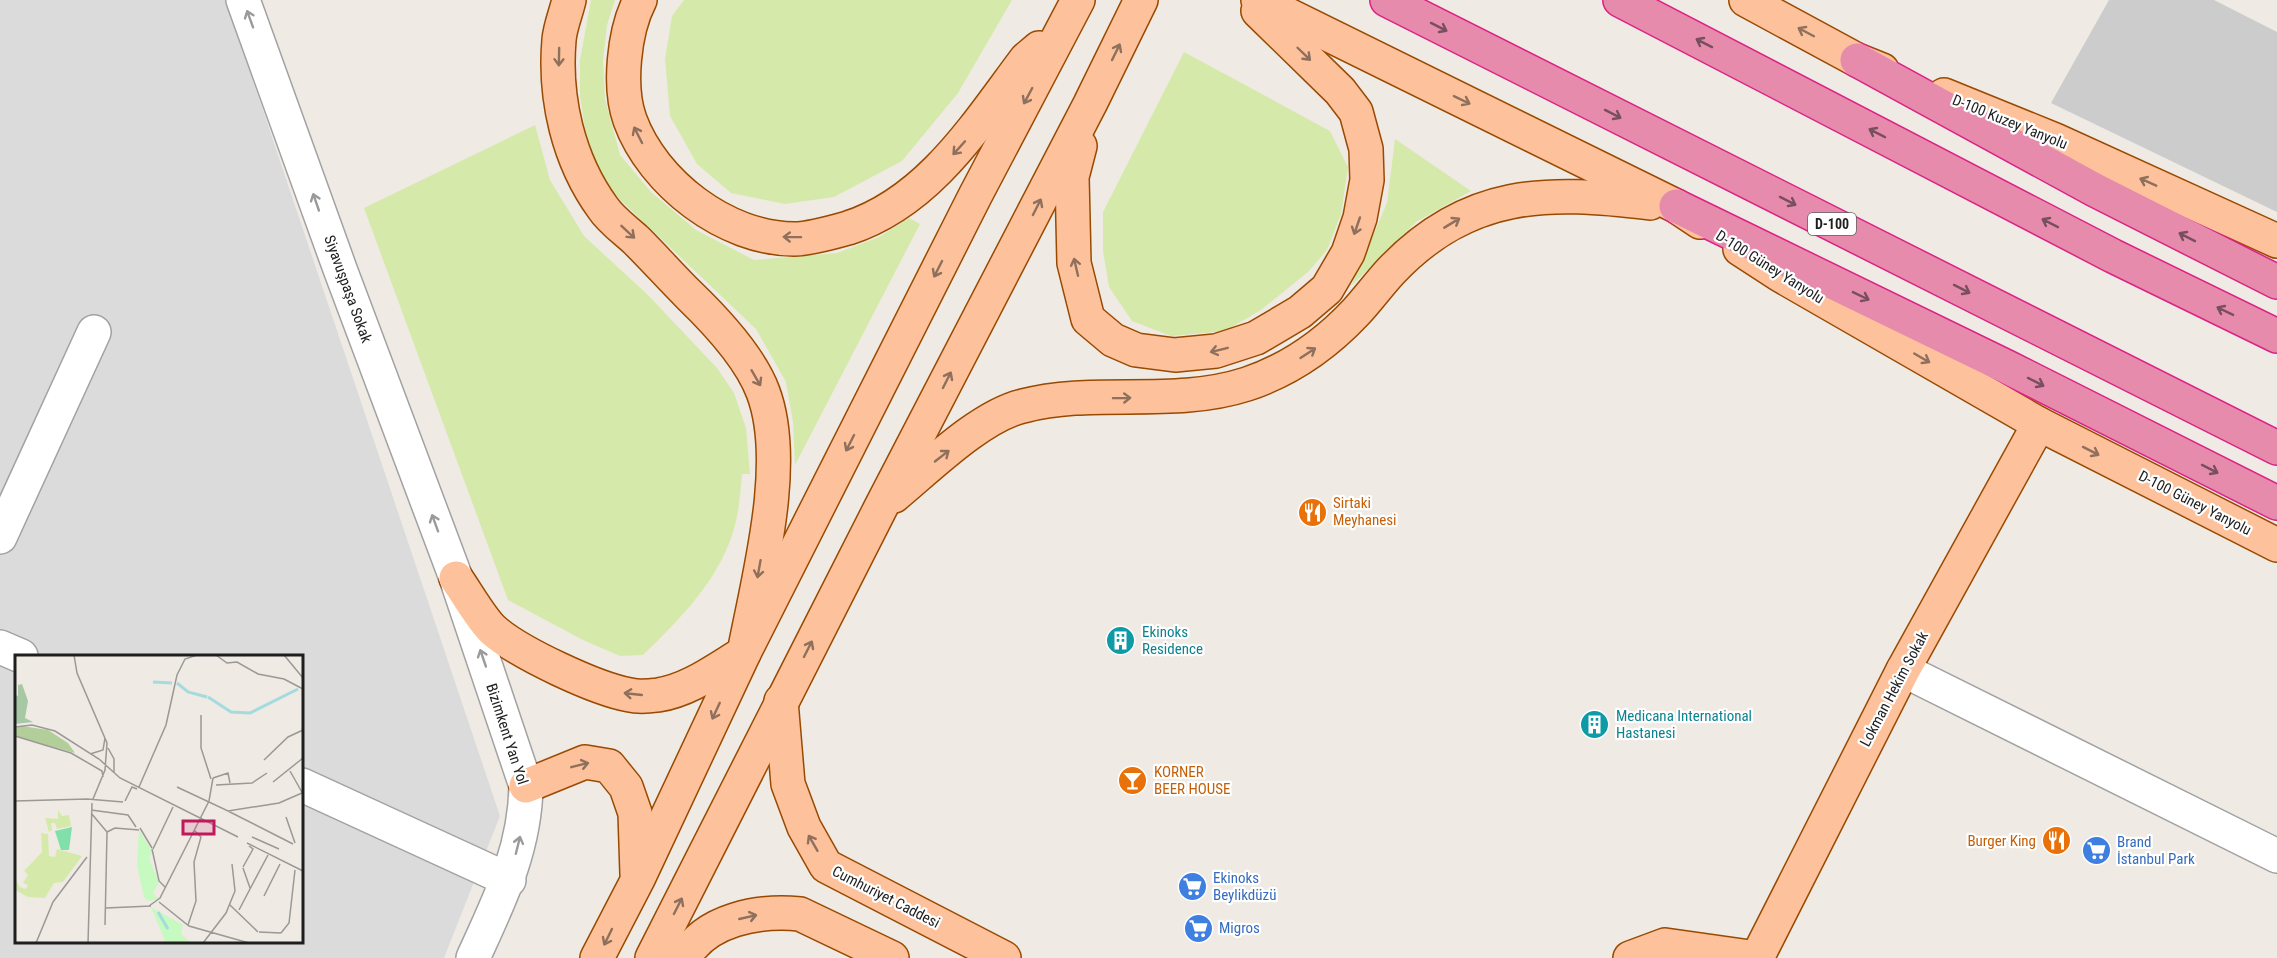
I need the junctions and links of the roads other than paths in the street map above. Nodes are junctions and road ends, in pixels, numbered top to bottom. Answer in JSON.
{"nodes":[{"id":1,"x":243,"y":0,"type":"edge"},
{"id":2,"x":569,"y":0,"type":"edge"},
{"id":3,"x":640,"y":0,"type":"edge"},
{"id":4,"x":1141,"y":0,"type":"edge"},
{"id":5,"x":1246,"y":0,"type":"edge"},
{"id":6,"x":1258,"y":0,"type":"edge"},
{"id":7,"x":1387,"y":0,"type":"edge"},
{"id":8,"x":1620,"y":0,"type":"edge"},
{"id":9,"x":1746,"y":0,"type":"edge"},
{"id":10,"x":1071,"y":13,"type":"edge"},
{"id":11,"x":1857,"y":60,"type":"junction"},
{"id":12,"x":1090,"y":104,"type":"junction"},
{"id":13,"x":1676,"y":206,"type":"junction"},
{"id":14,"x":2277,"y":241,"type":"edge"},
{"id":15,"x":2277,"y":282,"type":"edge"},
{"id":16,"x":94,"y":332,"type":"dead end"},
{"id":17,"x":2277,"y":336,"type":"edge"},
{"id":18,"x":2039,"y":424,"type":"junction"},
{"id":19,"x":2277,"y":448,"type":"edge"},
{"id":20,"x":2277,"y":503,"type":"edge"},
{"id":21,"x":881,"y":507,"type":"junction"},
{"id":22,"x":0,"y":537,"type":"edge"},
{"id":23,"x":2277,"y":545,"type":"edge"},
{"id":24,"x":456,"y":578,"type":"junction"},
{"id":25,"x":0,"y":647,"type":"edge"},
{"id":26,"x":744,"y":653,"type":"junction"},
{"id":27,"x":17,"y":655,"type":"edge"},
{"id":28,"x":1903,"y":670,"type":"junction"},
{"id":29,"x":781,"y":701,"type":"junction"},
{"id":30,"x":303,"y":784,"type":"edge"},
{"id":31,"x":526,"y":786,"type":"junction"},
{"id":32,"x":2277,"y":856,"type":"edge"},
{"id":33,"x":638,"y":879,"type":"junction"},
{"id":34,"x":509,"y":880,"type":"junction"},
{"id":35,"x":473,"y":958,"type":"edge"},
{"id":36,"x":597,"y":958,"type":"edge"},
{"id":37,"x":652,"y":958,"type":"edge"},
{"id":38,"x":684,"y":958,"type":"edge"},
{"id":39,"x":892,"y":958,"type":"edge"},
{"id":40,"x":1004,"y":958,"type":"edge"},
{"id":41,"x":1630,"y":958,"type":"edge"},
{"id":42,"x":1757,"y":958,"type":"edge"}],
"edges":[{"from":24,"to":1,"type":"street","name":"Siyavuşpaşa Sokak","one_way":true},
{"from":2,"to":26,"type":"main road","one_way":true},
{"from":10,"to":3,"type":"main road","one_way":true},
{"from":12,"to":4,"type":"main road","one_way":true},
{"from":5,"to":12,"type":"main road","one_way":true},
{"from":6,"to":13,"type":"main road","name":"D-100 Güney Yanyolu","one_way":true},
{"from":7,"to":19,"type":"highway","number":"D-100","one_way":true},
{"from":17,"to":8,"type":"highway","one_way":true},
{"from":11,"to":9,"type":"main road","name":"D-100 Kuzey Yanyolu","one_way":true},
{"from":10,"to":26,"type":"main road","one_way":true},
{"from":14,"to":11,"type":"main road","name":"D-100 Kuzey Yanyolu","one_way":true},
{"from":15,"to":11,"type":"highway","one_way":true},
{"from":21,"to":12,"type":"main road","one_way":true},
{"from":13,"to":18,"type":"main road","name":"D-100 Güney Yanyolu","one_way":true},
{"from":13,"to":20,"type":"highway","one_way":true},
{"from":21,"to":13,"type":"main road","one_way":true},
{"from":16,"to":22,"type":"street"},
{"from":18,"to":23,"type":"main road","name":"D-100 Güney Yanyolu","one_way":true},
{"from":18,"to":28,"type":"main road","name":"Lokman Hekim Sokak"},
{"from":29,"to":21,"type":"main road","one_way":true},
{"from":26,"to":24,"type":"main road","one_way":true},
{"from":31,"to":24,"type":"street","name":"Bizimkent Yan Yol","one_way":true},
{"from":25,"to":27,"type":"street"},
{"from":26,"to":33,"type":"main road","one_way":true},
{"from":28,"to":32,"type":"street"},
{"from":28,"to":42,"type":"main road","name":"Lokman Hekim Sokak"},
{"from":37,"to":29,"type":"main road","one_way":true},
{"from":40,"to":29,"type":"main road","name":"Cumhuriyet Caddesi","one_way":true},
{"from":30,"to":34,"type":"street"},
{"from":31,"to":33,"type":"main road","one_way":true},
{"from":34,"to":31,"type":"street","name":"Bizimkent Yan Yol","one_way":true},
{"from":33,"to":36,"type":"main road","one_way":true},
{"from":34,"to":35,"type":"street","name":"Bizimkent Yan Yol"},
{"from":38,"to":39,"type":"main road","one_way":true},
{"from":41,"to":42,"type":"main road"}]}
